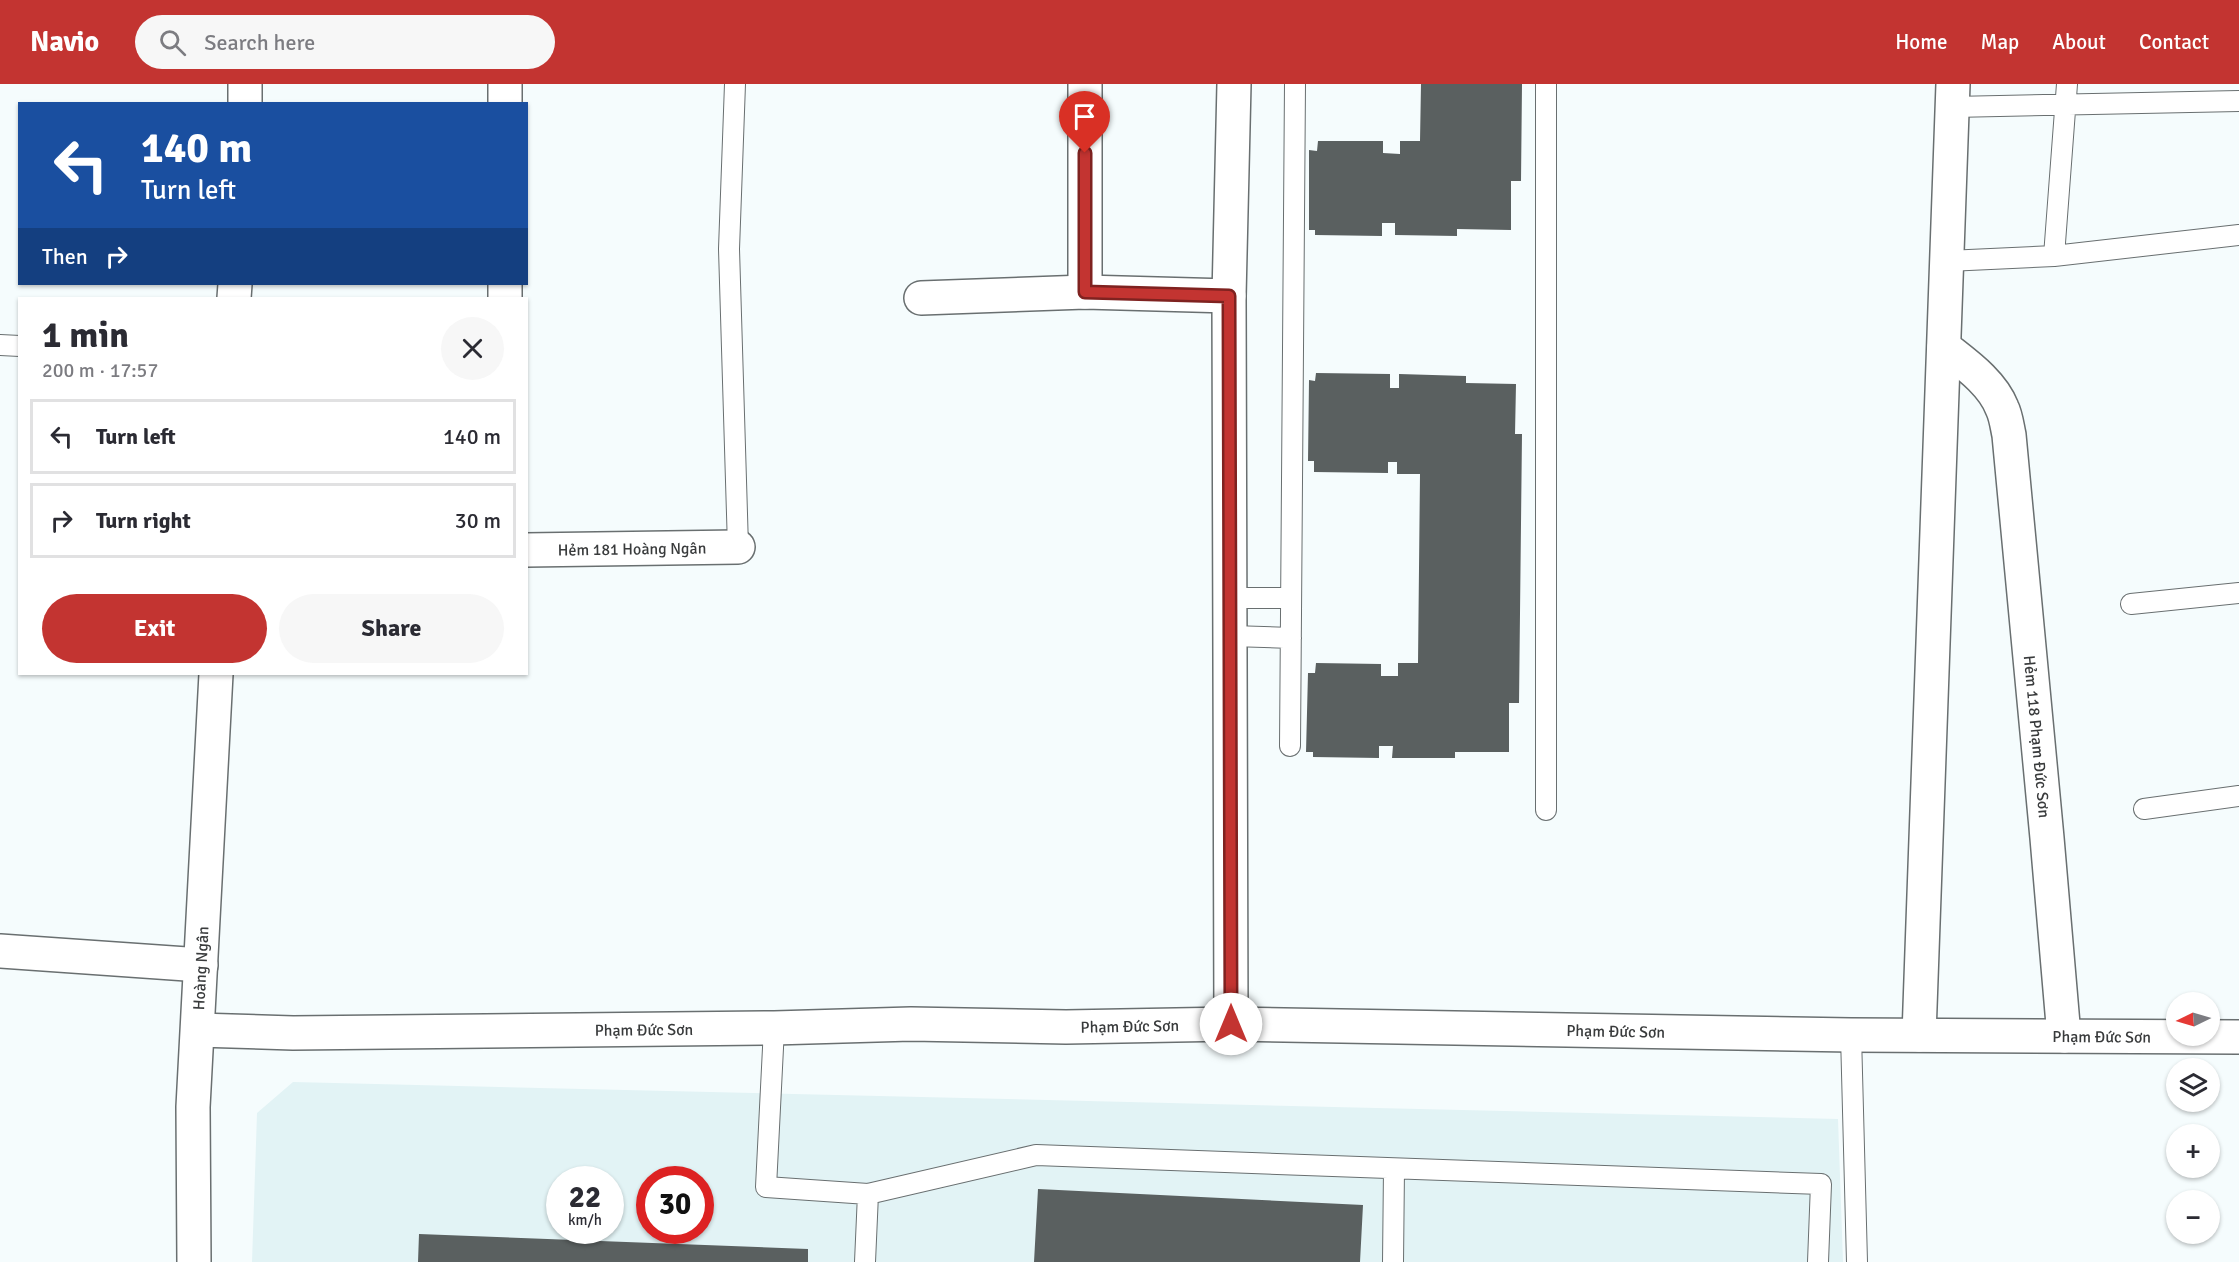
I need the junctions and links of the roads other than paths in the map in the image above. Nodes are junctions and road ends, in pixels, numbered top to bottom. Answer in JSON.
{"nodes":[{"id":1,"x":245,"y":84,"type":"edge"},
{"id":2,"x":505,"y":84,"type":"edge"},
{"id":3,"x":735,"y":84,"type":"edge"},
{"id":4,"x":1085,"y":84,"type":"edge"},
{"id":5,"x":1234,"y":84,"type":"edge"},
{"id":6,"x":1295,"y":84,"type":"edge"},
{"id":7,"x":1546,"y":84,"type":"edge"},
{"id":8,"x":2067,"y":84,"type":"edge"},
{"id":9,"x":1953,"y":96,"type":"edge"},
{"id":10,"x":2239,"y":101,"type":"edge"},
{"id":11,"x":245,"y":102,"type":"edge"},
{"id":12,"x":505,"y":102,"type":"edge"},
{"id":13,"x":2065,"y":106,"type":"junction"},
{"id":14,"x":2239,"y":235,"type":"edge"},
{"id":15,"x":2054,"y":256,"type":"junction"},
{"id":16,"x":1947,"y":261,"type":"junction"},
{"id":17,"x":1085,"y":292,"type":"junction"},
{"id":18,"x":1229,"y":296,"type":"junction"},
{"id":19,"x":921,"y":298,"type":"dead end"},
{"id":20,"x":0,"y":345,"type":"edge"},
{"id":21,"x":18,"y":346,"type":"edge"},
{"id":22,"x":1944,"y":347,"type":"junction"},
{"id":23,"x":738,"y":547,"type":"joint"},
{"id":24,"x":528,"y":550,"type":"edge"},
{"id":25,"x":2239,"y":593,"type":"edge"},
{"id":26,"x":1231,"y":598,"type":"junction"},
{"id":27,"x":1291,"y":598,"type":"junction"},
{"id":28,"x":2131,"y":604,"type":"dead end"},
{"id":29,"x":1231,"y":636,"type":"junction"},
{"id":30,"x":1291,"y":638,"type":"junction"},
{"id":31,"x":216,"y":675,"type":"edge"},
{"id":32,"x":1290,"y":746,"type":"dead end"},
{"id":33,"x":2239,"y":796,"type":"edge"},
{"id":34,"x":2144,"y":809,"type":"dead end"},
{"id":35,"x":1546,"y":810,"type":"dead end"},
{"id":36,"x":0,"y":951,"type":"edge"},
{"id":37,"x":201,"y":965,"type":"junction"},
{"id":38,"x":1231,"y":1024,"type":"junction"},
{"id":39,"x":774,"y":1028,"type":"junction"},
{"id":40,"x":198,"y":1030,"type":"junction"},
{"id":41,"x":1851,"y":1035,"type":"junction"},
{"id":42,"x":1919,"y":1035,"type":"junction"},
{"id":43,"x":2064,"y":1036,"type":"junction"},
{"id":44,"x":2239,"y":1037,"type":"edge"},
{"id":45,"x":1394,"y":1169,"type":"junction"},
{"id":46,"x":868,"y":1194,"type":"junction"},
{"id":47,"x":194,"y":1262,"type":"edge"},
{"id":48,"x":865,"y":1262,"type":"edge"},
{"id":49,"x":1393,"y":1262,"type":"edge"},
{"id":50,"x":1818,"y":1262,"type":"edge"},
{"id":51,"x":1857,"y":1262,"type":"edge"}],
"edges":[{"from":1,"to":11,"type":"street"},
{"from":2,"to":12,"type":"street"},
{"from":3,"to":23,"type":"lane"},
{"from":4,"to":17,"type":"street"},
{"from":5,"to":18,"type":"street"},
{"from":6,"to":27,"type":"lane"},
{"from":7,"to":35,"type":"lane"},
{"from":8,"to":13,"type":"lane"},
{"from":9,"to":13,"type":"lane"},
{"from":9,"to":16,"type":"street"},
{"from":10,"to":13,"type":"lane"},
{"from":13,"to":15,"type":"lane"},
{"from":14,"to":15,"type":"lane"},
{"from":15,"to":16,"type":"lane"},
{"from":16,"to":22,"type":"street"},
{"from":17,"to":18,"type":"street"},
{"from":17,"to":19,"type":"street"},
{"from":18,"to":26,"type":"street"},
{"from":20,"to":21,"type":"lane"},
{"from":22,"to":42,"type":"street"},
{"from":22,"to":43,"type":"street","name":"Hẻm 118 Phạm Đức Sơn"},
{"from":23,"to":24,"type":"street","name":"Hẻm 181 Hoàng Ngân"},
{"from":25,"to":28,"type":"lane"},
{"from":26,"to":27,"type":"lane"},
{"from":26,"to":29,"type":"street"},
{"from":27,"to":30,"type":"lane"},
{"from":29,"to":30,"type":"lane"},
{"from":29,"to":38,"type":"street"},
{"from":30,"to":32,"type":"lane"},
{"from":31,"to":37,"type":"street","name":"Hoàng Ngân"},
{"from":33,"to":34,"type":"lane"},
{"from":36,"to":37,"type":"street"},
{"from":37,"to":40,"type":"street","name":"Hoàng Ngân"},
{"from":38,"to":39,"type":"street","name":"Phạm Đức Sơn"},
{"from":38,"to":41,"type":"street","name":"Phạm Đức Sơn"},
{"from":39,"to":40,"type":"street","name":"Phạm Đức Sơn"},
{"from":39,"to":46,"type":"lane"},
{"from":40,"to":47,"type":"street","name":"Hoàng Ngân"},
{"from":41,"to":42,"type":"street","name":"Phạm Đức Sơn"},
{"from":41,"to":51,"type":"lane"},
{"from":42,"to":43,"type":"street","name":"Phạm Đức Sơn"},
{"from":43,"to":44,"type":"street","name":"Phạm Đức Sơn"},
{"from":45,"to":46,"type":"lane"},
{"from":45,"to":49,"type":"lane"},
{"from":45,"to":50,"type":"lane"},
{"from":46,"to":48,"type":"lane"}]}
